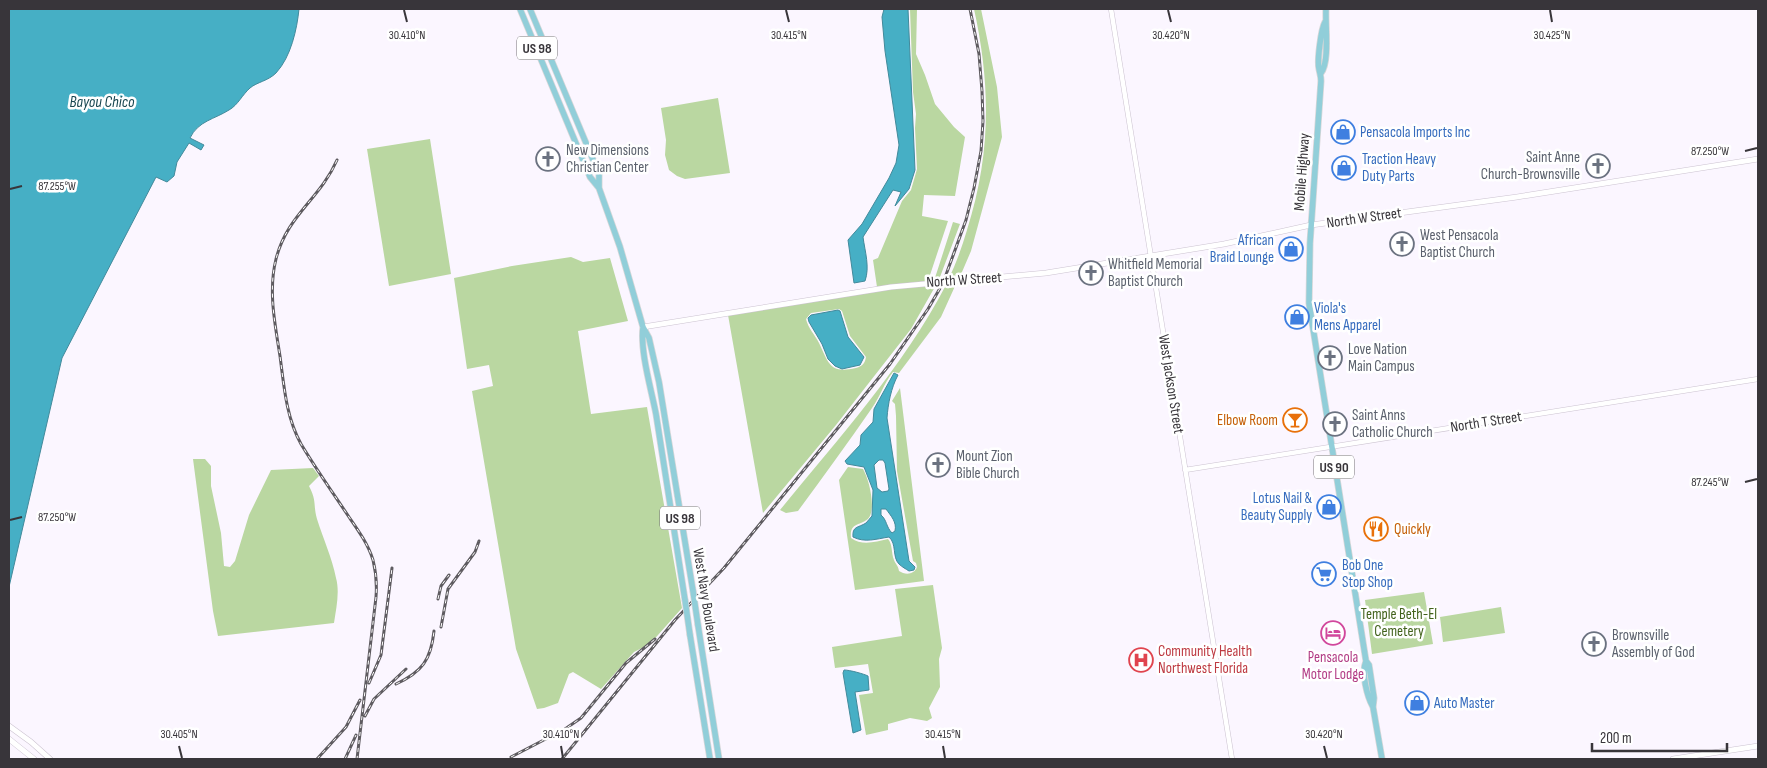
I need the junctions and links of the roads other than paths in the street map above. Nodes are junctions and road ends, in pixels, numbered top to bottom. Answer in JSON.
{"nodes":[{"id":1,"x":520,"y":9,"type":"edge"},
{"id":2,"x":530,"y":9,"type":"edge"},
{"id":3,"x":1111,"y":9,"type":"edge"},
{"id":4,"x":1326,"y":9,"type":"edge"},
{"id":5,"x":1758,"y":159,"type":"edge"},
{"id":6,"x":600,"y":188,"type":"junction"},
{"id":7,"x":1311,"y":226,"type":"junction"},
{"id":8,"x":1151,"y":256,"type":"junction"},
{"id":9,"x":643,"y":327,"type":"junction"},
{"id":10,"x":1758,"y":379,"type":"edge"},
{"id":11,"x":1331,"y":446,"type":"junction"},
{"id":12,"x":1185,"y":470,"type":"junction"},
{"id":13,"x":9,"y":726,"type":"edge"},
{"id":14,"x":9,"y":739,"type":"edge"},
{"id":15,"x":1758,"y":746,"type":"edge"},
{"id":16,"x":34,"y":759,"type":"edge"},
{"id":17,"x":50,"y":759,"type":"edge"},
{"id":18,"x":710,"y":759,"type":"edge"},
{"id":19,"x":719,"y":759,"type":"edge"},
{"id":20,"x":1232,"y":759,"type":"edge"},
{"id":21,"x":1382,"y":759,"type":"edge"},
{"id":22,"x":1673,"y":759,"type":"edge"}],
"edges":[{"from":1,"to":6,"type":"main road","name":"West Navy Boulevard","number":"US 98"},
{"from":2,"to":6,"type":"main road","name":"West Navy Boulevard","number":"US 98"},
{"from":3,"to":8,"type":"street","name":"West Jackson Street"},
{"from":4,"to":7,"type":"main road","name":"Mobile Highway","number":"US 90"},
{"from":5,"to":7,"type":"main road","name":"North W Street"},
{"from":6,"to":9,"type":"main road","name":"West Navy Boulevard","number":"US 98"},
{"from":7,"to":8,"type":"main road","name":"North W Street"},
{"from":7,"to":11,"type":"main road","name":"Mobile Highway","number":"US 90"},
{"from":8,"to":9,"type":"main road","name":"North W Street"},
{"from":8,"to":12,"type":"street","name":"West Jackson Street"},
{"from":9,"to":18,"type":"main road","name":"West Navy Boulevard","number":"US 98","bridge":true},
{"from":9,"to":19,"type":"main road","name":"West Navy Boulevard","number":"US 98","bridge":true},
{"from":10,"to":11,"type":"street","name":"North T Street"},
{"from":11,"to":12,"type":"street","name":"North T Street"},
{"from":11,"to":21,"type":"main road","number":"US 90"},
{"from":12,"to":20,"type":"street","name":"West Jackson Street"},
{"from":13,"to":17,"type":"main road"},
{"from":14,"to":16,"type":"main road"},
{"from":15,"to":22,"type":"main road"}]}
